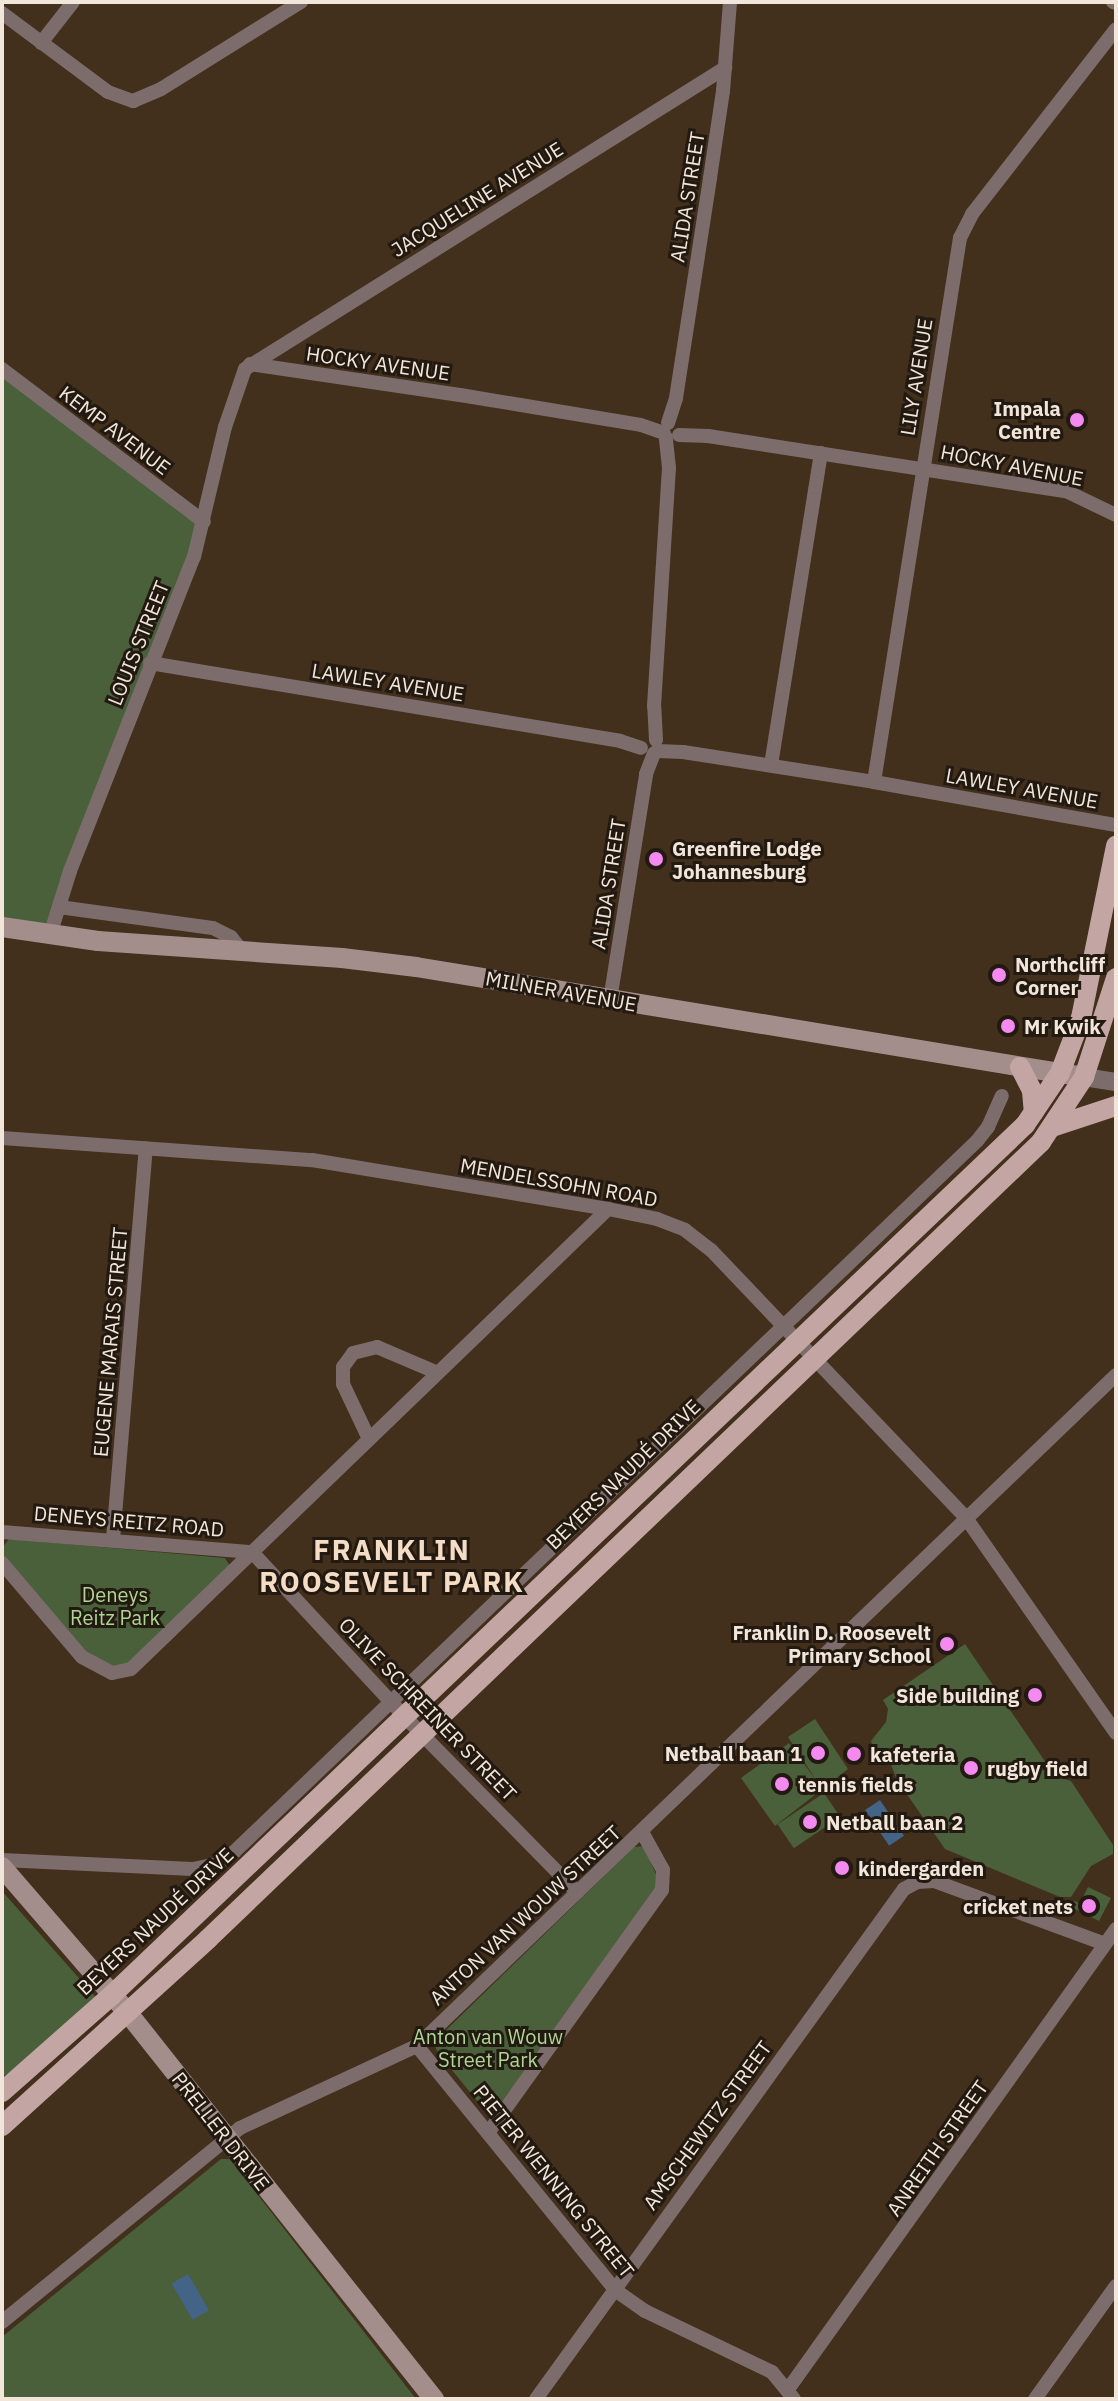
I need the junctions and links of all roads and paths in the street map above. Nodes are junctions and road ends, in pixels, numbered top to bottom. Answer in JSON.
{"nodes":[{"id":1,"x":73,"y":2,"type":"edge"},
{"id":2,"x":301,"y":2,"type":"edge"},
{"id":3,"x":730,"y":2,"type":"edge"},
{"id":4,"x":2,"y":13,"type":"edge"},
{"id":5,"x":1116,"y":29,"type":"edge"},
{"id":6,"x":41,"y":43,"type":"junction"},
{"id":7,"x":725,"y":68,"type":"junction"},
{"id":8,"x":250,"y":364,"type":"junction"},
{"id":9,"x":2,"y":369,"type":"edge"},
{"id":10,"x":672,"y":430,"type":"junction"},
{"id":11,"x":821,"y":453,"type":"junction"},
{"id":12,"x":922,"y":469,"type":"junction"},
{"id":13,"x":1116,"y":515,"type":"edge"},
{"id":14,"x":204,"y":522,"type":"junction"},
{"id":15,"x":150,"y":663,"type":"junction"},
{"id":16,"x":649,"y":746,"type":"junction"},
{"id":17,"x":771,"y":765,"type":"junction"},
{"id":18,"x":874,"y":782,"type":"junction"},
{"id":19,"x":1116,"y":825,"type":"edge"},
{"id":20,"x":1116,"y":846,"type":"edge"},
{"id":21,"x":59,"y":907,"type":"junction"},
{"id":22,"x":2,"y":927,"type":"edge"},
{"id":23,"x":50,"y":935,"type":"junction"},
{"id":24,"x":242,"y":951,"type":"junction"},
{"id":25,"x":1116,"y":978,"type":"edge"},
{"id":26,"x":610,"y":1000,"type":"junction"},
{"id":27,"x":1020,"y":1067,"type":"junction"},
{"id":28,"x":1060,"y":1073,"type":"junction"},
{"id":29,"x":1084,"y":1077,"type":"junction"},
{"id":30,"x":1116,"y":1082,"type":"edge"},
{"id":31,"x":1002,"y":1096,"type":"dead end"},
{"id":32,"x":1116,"y":1106,"type":"edge"},
{"id":33,"x":1034,"y":1112,"type":"junction"},
{"id":34,"x":1055,"y":1126,"type":"junction"},
{"id":35,"x":2,"y":1138,"type":"edge"},
{"id":36,"x":146,"y":1148,"type":"junction"},
{"id":37,"x":608,"y":1209,"type":"junction"},
{"id":38,"x":790,"y":1333,"type":"junction"},
{"id":39,"x":814,"y":1358,"type":"junction"},
{"id":40,"x":438,"y":1373,"type":"junction"},
{"id":41,"x":1116,"y":1375,"type":"edge"},
{"id":42,"x":369,"y":1439,"type":"junction"},
{"id":43,"x":966,"y":1518,"type":"junction"},
{"id":44,"x":2,"y":1532,"type":"edge"},
{"id":45,"x":113,"y":1539,"type":"junction"},
{"id":46,"x":252,"y":1552,"type":"junction"},
{"id":47,"x":2,"y":1563,"type":"edge"},
{"id":48,"x":398,"y":1708,"type":"junction"},
{"id":49,"x":1116,"y":1733,"type":"edge"},
{"id":50,"x":423,"y":1735,"type":"junction"},
{"id":51,"x":642,"y":1832,"type":"junction"},
{"id":52,"x":2,"y":1860,"type":"edge"},
{"id":53,"x":2,"y":1867,"type":"edge"},
{"id":54,"x":577,"y":1892,"type":"junction"},
{"id":55,"x":1116,"y":1929,"type":"edge"},
{"id":56,"x":1105,"y":1944,"type":"junction"},
{"id":57,"x":113,"y":1994,"type":"junction"},
{"id":58,"x":128,"y":2013,"type":"junction"},
{"id":59,"x":417,"y":2046,"type":"junction"},
{"id":60,"x":2,"y":2092,"type":"edge"},
{"id":61,"x":2,"y":2126,"type":"edge"},
{"id":62,"x":488,"y":2133,"type":"junction"},
{"id":63,"x":227,"y":2139,"type":"junction"},
{"id":64,"x":1116,"y":2286,"type":"edge"},
{"id":65,"x":615,"y":2290,"type":"junction"},
{"id":66,"x":2,"y":2322,"type":"edge"},
{"id":67,"x":792,"y":2394,"type":"edge"},
{"id":68,"x":434,"y":2399,"type":"edge"},
{"id":69,"x":536,"y":2399,"type":"edge"},
{"id":70,"x":1035,"y":2399,"type":"edge"}],
"edges":[{"from":1,"to":6,"type":"street"},
{"from":2,"to":6,"type":"street"},
{"from":3,"to":7,"type":"street","name":"ALIDA STREET"},
{"from":4,"to":6,"type":"street"},
{"from":5,"to":12,"type":"street","name":"LILY AVENUE"},
{"from":7,"to":8,"type":"street","name":"JACQUELINE AVENUE"},
{"from":7,"to":10,"type":"street","name":"ALIDA STREET"},
{"from":8,"to":10,"type":"street","name":"HOCKY AVENUE"},
{"from":8,"to":14,"type":"street","name":"LOUIS STREET"},
{"from":9,"to":14,"type":"street","name":"KEMP AVENUE"},
{"from":10,"to":11,"type":"street","name":"HOCKY AVENUE"},
{"from":10,"to":16,"type":"street","name":"ALIDA STREET"},
{"from":11,"to":12,"type":"street","name":"HOCKY AVENUE"},
{"from":11,"to":17,"type":"street"},
{"from":12,"to":13,"type":"street","name":"HOCKY AVENUE"},
{"from":12,"to":18,"type":"street","name":"LILY AVENUE"},
{"from":14,"to":15,"type":"street","name":"LOUIS STREET"},
{"from":15,"to":16,"type":"street","name":"LAWLEY AVENUE"},
{"from":15,"to":21,"type":"street","name":"LOUIS STREET"},
{"from":16,"to":17,"type":"street","name":"LAWLEY AVENUE"},
{"from":16,"to":26,"type":"street","name":"ALIDA STREET"},
{"from":17,"to":18,"type":"street","name":"LAWLEY AVENUE"},
{"from":18,"to":19,"type":"street","name":"LAWLEY AVENUE"},
{"from":20,"to":28,"type":"main road","name":"BEYERS NAUDÉ DRIVE"},
{"from":21,"to":23,"type":"street","name":"LOUIS STREET"},
{"from":21,"to":24,"type":"street"},
{"from":22,"to":23,"type":"main road","name":"MILNER AVENUE"},
{"from":23,"to":24,"type":"main road","name":"MILNER AVENUE"},
{"from":24,"to":26,"type":"main road","name":"MILNER AVENUE"},
{"from":25,"to":29,"type":"main road"},
{"from":26,"to":27,"type":"main road","name":"MILNER AVENUE"},
{"from":27,"to":28,"type":"main road","name":"MILNER AVENUE"},
{"from":27,"to":33,"type":"main road"},
{"from":28,"to":29,"type":"main road","name":"MILNER AVENUE"},
{"from":28,"to":33,"type":"main road","name":"BEYERS NAUDÉ DRIVE"},
{"from":29,"to":30,"type":"street","name":"MILNER AVENUE"},
{"from":29,"to":34,"type":"main road"},
{"from":31,"to":38,"type":"street","name":"BEYERS NAUDÉ DRIVE"},
{"from":32,"to":34,"type":"main road"},
{"from":33,"to":38,"type":"main road","name":"BEYERS NAUDÉ DRIVE"},
{"from":34,"to":39,"type":"main road"},
{"from":35,"to":36,"type":"street","name":"MENDELSSOHN ROAD"},
{"from":36,"to":37,"type":"street","name":"MENDELSSOHN ROAD"},
{"from":36,"to":45,"type":"street","name":"EUGENE MARAIS STREET"},
{"from":37,"to":38,"type":"street","name":"MENDELSSOHN ROAD"},
{"from":37,"to":40,"type":"street","name":"DENEYS REITZ ROAD"},
{"from":38,"to":39,"type":"street","name":"MENDELSSOHN ROAD"},
{"from":38,"to":48,"type":"main road","name":"BEYERS NAUDÉ DRIVE"},
{"from":39,"to":43,"type":"street","name":"MENDELSSOHN ROAD"},
{"from":39,"to":50,"type":"main road"},
{"from":40,"to":42,"type":"street","name":"DENEYS REITZ ROAD"},
{"from":40,"to":42,"type":"street"},
{"from":41,"to":43,"type":"street","name":"ANTON VAN WOUW STREET"},
{"from":42,"to":46,"type":"street","name":"DENEYS REITZ ROAD"},
{"from":43,"to":49,"type":"street","name":"MENDELSSOHN ROAD"},
{"from":43,"to":51,"type":"street","name":"ANTON VAN WOUW STREET"},
{"from":44,"to":45,"type":"street","name":"DENEYS REITZ ROAD"},
{"from":45,"to":46,"type":"street","name":"DENEYS REITZ ROAD"},
{"from":46,"to":47,"type":"street","name":"DENEYS REITZ ROAD"},
{"from":46,"to":48,"type":"street","name":"OLIVE SCHREINER STREET"},
{"from":48,"to":50,"type":"street","name":"OLIVE SCHREINER STREET"},
{"from":48,"to":52,"type":"street","name":"BEYERS NAUDÉ DRIVE"},
{"from":48,"to":57,"type":"main road","name":"BEYERS NAUDÉ DRIVE"},
{"from":50,"to":54,"type":"street","name":"OLIVE SCHREINER STREET"},
{"from":50,"to":58,"type":"main road"},
{"from":51,"to":54,"type":"street","name":"ANTON VAN WOUW STREET"},
{"from":51,"to":62,"type":"street","name":"ANTON VAN WOUW STREET"},
{"from":53,"to":57,"type":"main road","name":"PRELLER DRIVE"},
{"from":54,"to":59,"type":"street","name":"ANTON VAN WOUW STREET"},
{"from":55,"to":56,"type":"street","name":"ANREITH STREET"},
{"from":56,"to":65,"type":"street","name":"AMSCHEWITZ STREET"},
{"from":56,"to":67,"type":"street","name":"ANREITH STREET"},
{"from":57,"to":58,"type":"main road","name":"PRELLER DRIVE"},
{"from":57,"to":60,"type":"main road","name":"BEYERS NAUDÉ DRIVE"},
{"from":58,"to":61,"type":"main road"},
{"from":58,"to":63,"type":"main road","name":"PRELLER DRIVE"},
{"from":59,"to":62,"type":"street","name":"PIETER WENNING STREET"},
{"from":59,"to":63,"type":"street","name":"ANTON VAN WOUW STREET"},
{"from":62,"to":65,"type":"street","name":"PIETER WENNING STREET"},
{"from":63,"to":66,"type":"street","name":"ANTON VAN WOUW STREET"},
{"from":63,"to":68,"type":"main road","name":"PRELLER DRIVE"},
{"from":64,"to":70,"type":"street"},
{"from":65,"to":67,"type":"street","name":"PIETER WENNING STREET"},
{"from":65,"to":69,"type":"street","name":"AMSCHEWITZ STREET"}]}
